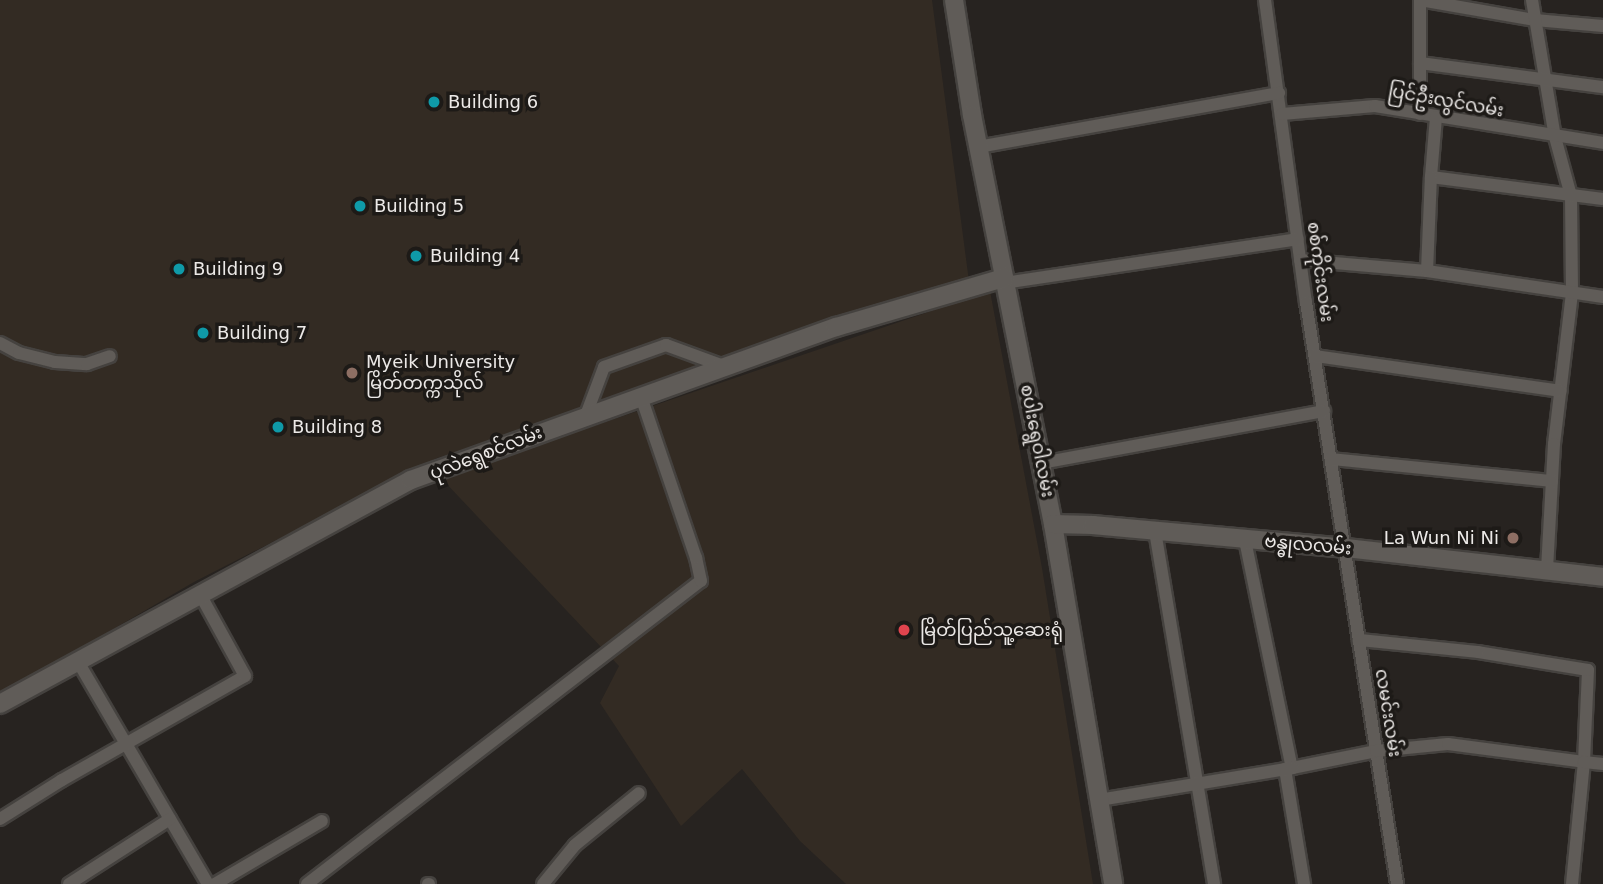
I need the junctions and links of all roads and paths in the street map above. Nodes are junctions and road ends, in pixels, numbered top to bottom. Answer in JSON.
{"nodes":[{"id":1,"x":954,"y":0,"type":"edge"},
{"id":2,"x":1265,"y":0,"type":"edge"},
{"id":3,"x":1420,"y":0,"type":"edge"},
{"id":4,"x":1532,"y":0,"type":"edge"},
{"id":5,"x":1535,"y":20,"type":"junction"},
{"id":6,"x":1603,"y":26,"type":"edge"},
{"id":7,"x":1420,"y":63,"type":"junction"},
{"id":8,"x":1545,"y":79,"type":"junction"},
{"id":9,"x":1603,"y":87,"type":"edge"},
{"id":10,"x":1279,"y":93,"type":"junction"},
{"id":11,"x":1282,"y":114,"type":"junction"},
{"id":12,"x":1420,"y":114,"type":"junction"},
{"id":13,"x":1436,"y":117,"type":"junction"},
{"id":14,"x":1555,"y":137,"type":"junction"},
{"id":15,"x":1603,"y":144,"type":"edge"},
{"id":16,"x":978,"y":147,"type":"junction"},
{"id":17,"x":1431,"y":177,"type":"junction"},
{"id":18,"x":1571,"y":196,"type":"junction"},
{"id":19,"x":1603,"y":199,"type":"edge"},
{"id":20,"x":1298,"y":239,"type":"junction"},
{"id":21,"x":1300,"y":260,"type":"junction"},
{"id":22,"x":1427,"y":271,"type":"junction"},
{"id":23,"x":1004,"y":281,"type":"junction"},
{"id":24,"x":1572,"y":293,"type":"junction"},
{"id":25,"x":1603,"y":297,"type":"edge"},
{"id":26,"x":0,"y":343,"type":"edge"},
{"id":27,"x":110,"y":356,"type":"dead end"},
{"id":28,"x":1315,"y":356,"type":"junction"},
{"id":29,"x":726,"y":367,"type":"junction"},
{"id":30,"x":1561,"y":391,"type":"junction"},
{"id":31,"x":641,"y":396,"type":"junction"},
{"id":32,"x":1324,"y":411,"type":"junction"},
{"id":33,"x":586,"y":415,"type":"junction"},
{"id":34,"x":1331,"y":459,"type":"junction"},
{"id":35,"x":1041,"y":463,"type":"junction"},
{"id":36,"x":1552,"y":481,"type":"junction"},
{"id":37,"x":1053,"y":524,"type":"junction"},
{"id":38,"x":1155,"y":531,"type":"junction"},
{"id":39,"x":1245,"y":540,"type":"junction"},
{"id":40,"x":1346,"y":548,"type":"junction"},
{"id":41,"x":1547,"y":571,"type":"junction"},
{"id":42,"x":1603,"y":577,"type":"edge"},
{"id":43,"x":200,"y":594,"type":"junction"},
{"id":44,"x":1359,"y":640,"type":"junction"},
{"id":45,"x":77,"y":660,"type":"junction"},
{"id":46,"x":1588,"y":670,"type":"junction"},
{"id":47,"x":1603,"y":672,"type":"edge"},
{"id":48,"x":0,"y":704,"type":"edge"},
{"id":49,"x":127,"y":745,"type":"junction"},
{"id":50,"x":1376,"y":751,"type":"junction"},
{"id":51,"x":1584,"y":762,"type":"junction"},
{"id":52,"x":1603,"y":764,"type":"edge"},
{"id":53,"x":1289,"y":768,"type":"junction"},
{"id":54,"x":1197,"y":784,"type":"junction"},
{"id":55,"x":639,"y":793,"type":"dead end"},
{"id":56,"x":1099,"y":800,"type":"junction"},
{"id":57,"x":0,"y":819,"type":"edge"},
{"id":58,"x":170,"y":819,"type":"junction"},
{"id":59,"x":322,"y":821,"type":"dead end"},
{"id":60,"x":69,"y":884,"type":"edge"},
{"id":61,"x":208,"y":884,"type":"edge"},
{"id":62,"x":215,"y":884,"type":"edge"},
{"id":63,"x":307,"y":884,"type":"edge"},
{"id":64,"x":543,"y":884,"type":"edge"},
{"id":65,"x":1113,"y":884,"type":"edge"},
{"id":66,"x":1213,"y":884,"type":"edge"},
{"id":67,"x":1304,"y":884,"type":"edge"},
{"id":68,"x":1397,"y":884,"type":"edge"},
{"id":69,"x":1572,"y":884,"type":"edge"}],
"edges":[{"from":1,"to":16,"type":"street","name":"စပါးရွေဝါလမ်း"},
{"from":2,"to":10,"type":"street","name":"စစ်ကိုင်းလမ်း"},
{"from":3,"to":5,"type":"street"},
{"from":3,"to":7,"type":"street"},
{"from":4,"to":5,"type":"street"},
{"from":5,"to":6,"type":"street"},
{"from":5,"to":8,"type":"street"},
{"from":7,"to":8,"type":"street"},
{"from":7,"to":12,"type":"street"},
{"from":8,"to":9,"type":"street"},
{"from":8,"to":14,"type":"street"},
{"from":10,"to":11,"type":"street","name":"စစ်ကိုင်းလမ်း"},
{"from":10,"to":16,"type":"street"},
{"from":11,"to":12,"type":"street","name":"ပြင်ဦးလွင်လမ်း"},
{"from":11,"to":20,"type":"street","name":"စစ်ကိုင်းလမ်း"},
{"from":12,"to":13,"type":"street","name":"ပြင်ဦးလွင်လမ်း"},
{"from":13,"to":14,"type":"street","name":"ပြင်ဦးလွင်လမ်း"},
{"from":13,"to":17,"type":"street"},
{"from":14,"to":15,"type":"street","name":"ပြင်ဦးလွင်လမ်း"},
{"from":14,"to":18,"type":"street"},
{"from":16,"to":23,"type":"street","name":"စပါးရွေဝါလမ်း"},
{"from":17,"to":18,"type":"street"},
{"from":17,"to":22,"type":"street"},
{"from":18,"to":19,"type":"street"},
{"from":18,"to":24,"type":"street"},
{"from":20,"to":21,"type":"street","name":"စစ်ကိုင်းလမ်း"},
{"from":20,"to":23,"type":"street"},
{"from":21,"to":22,"type":"street"},
{"from":21,"to":28,"type":"street","name":"စစ်ကိုင်းလမ်း"},
{"from":22,"to":24,"type":"street"},
{"from":23,"to":29,"type":"street","name":"ပုလဲရွေစင်လမ်း"},
{"from":23,"to":35,"type":"street","name":"စပါးရွေဝါလမ်း"},
{"from":24,"to":25,"type":"street"},
{"from":24,"to":30,"type":"street"},
{"from":26,"to":27,"type":"street"},
{"from":28,"to":30,"type":"street"},
{"from":28,"to":32,"type":"street","name":"စစ်ကိုင်းလမ်း"},
{"from":29,"to":31,"type":"street","name":"ပုလဲရွေစင်လမ်း"},
{"from":29,"to":33,"type":"street"},
{"from":30,"to":36,"type":"street"},
{"from":31,"to":33,"type":"street","name":"ပုလဲရွေစင်လမ်း"},
{"from":31,"to":63,"type":"street"},
{"from":32,"to":34,"type":"street","name":"စစ်ကိုင်းလမ်း"},
{"from":32,"to":35,"type":"street"},
{"from":33,"to":43,"type":"street","name":"ပုလဲရွေစင်လမ်း"},
{"from":34,"to":36,"type":"street"},
{"from":34,"to":40,"type":"street","name":"စစ်ကိုင်းလမ်း"},
{"from":35,"to":37,"type":"street","name":"စပါးရွေဝါလမ်း"},
{"from":36,"to":41,"type":"street"},
{"from":37,"to":38,"type":"street","name":"ဗန္ဓုလလမ်း"},
{"from":37,"to":56,"type":"street","name":"စပါးရွေဝါလမ်း"},
{"from":38,"to":39,"type":"street","name":"ဗန္ဓုလလမ်း"},
{"from":38,"to":54,"type":"street"},
{"from":39,"to":40,"type":"street","name":"ဗန္ဓုလလမ်း"},
{"from":39,"to":53,"type":"street"},
{"from":40,"to":41,"type":"street","name":"ဗန္ဓုလလမ်း"},
{"from":40,"to":44,"type":"street","name":"လမင်းလမ်း"},
{"from":41,"to":42,"type":"street","name":"ဗန္ဓုလလမ်း"},
{"from":43,"to":45,"type":"street","name":"ပုလဲရွေစင်လမ်း"},
{"from":43,"to":49,"type":"street"},
{"from":44,"to":46,"type":"street"},
{"from":44,"to":50,"type":"street","name":"လမင်းလမ်း"},
{"from":45,"to":48,"type":"street","name":"ပုလဲရွေစင်လမ်း"},
{"from":45,"to":49,"type":"street"},
{"from":46,"to":47,"type":"street"},
{"from":46,"to":51,"type":"street"},
{"from":49,"to":57,"type":"street"},
{"from":49,"to":58,"type":"street"},
{"from":50,"to":51,"type":"street"},
{"from":50,"to":53,"type":"street"},
{"from":50,"to":68,"type":"street","name":"လမင်းလမ်း"},
{"from":51,"to":52,"type":"street"},
{"from":51,"to":69,"type":"street"},
{"from":53,"to":54,"type":"street"},
{"from":53,"to":67,"type":"street"},
{"from":54,"to":56,"type":"street"},
{"from":54,"to":66,"type":"street"},
{"from":55,"to":64,"type":"street"},
{"from":56,"to":65,"type":"street","name":"စပါးရွေဝါလမ်း"},
{"from":58,"to":60,"type":"street"},
{"from":58,"to":61,"type":"street"},
{"from":59,"to":62,"type":"street"}]}
